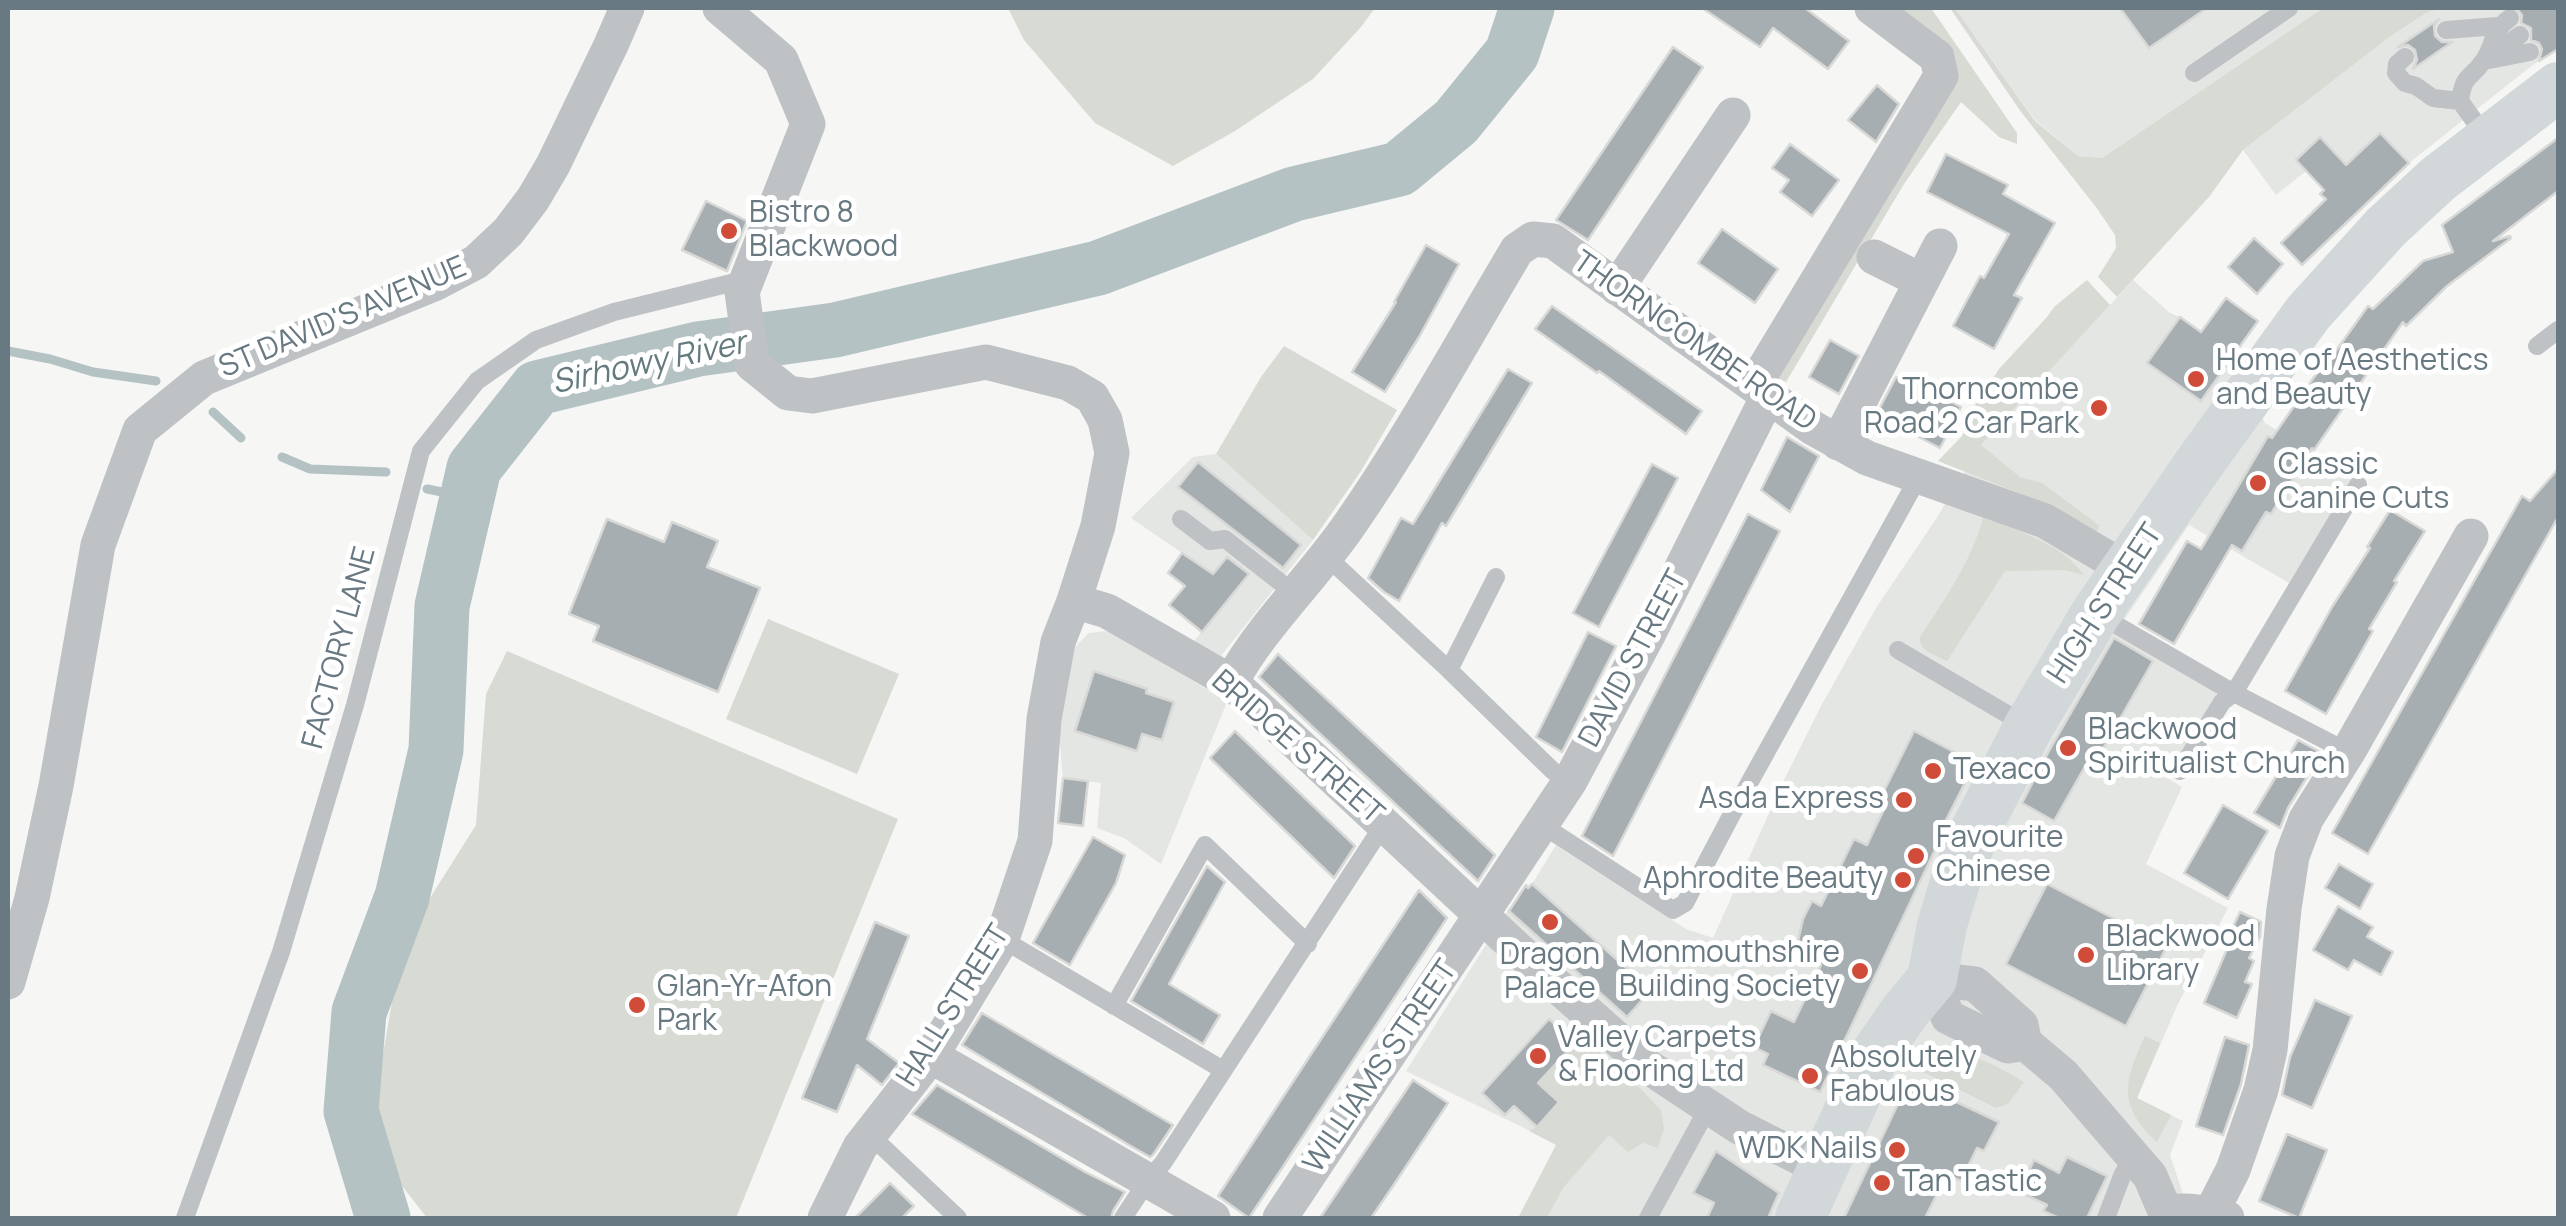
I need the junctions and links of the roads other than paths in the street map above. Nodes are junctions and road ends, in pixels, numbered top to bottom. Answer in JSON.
{"nodes":[{"id":1,"x":627,"y":8,"type":"edge"},
{"id":2,"x":720,"y":8,"type":"edge"},
{"id":3,"x":1872,"y":8,"type":"edge"},
{"id":4,"x":2289,"y":8,"type":"edge"},
{"id":5,"x":2446,"y":30,"type":"dead end"},
{"id":6,"x":2520,"y":35,"type":"dead end"},
{"id":7,"x":2405,"y":57,"type":"dead end"},
{"id":8,"x":2484,"y":61,"type":"junction"},
{"id":9,"x":2544,"y":69,"type":"edge"},
{"id":10,"x":2194,"y":73,"type":"dead end"},
{"id":11,"x":1734,"y":115,"type":"dead end"},
{"id":12,"x":2474,"y":121,"type":"junction"},
{"id":13,"x":1940,"y":246,"type":"dead end"},
{"id":14,"x":1874,"y":257,"type":"dead end"},
{"id":15,"x":1922,"y":282,"type":"junction"},
{"id":16,"x":744,"y":285,"type":"junction"},
{"id":17,"x":1617,"y":288,"type":"junction"},
{"id":18,"x":2558,"y":330,"type":"edge"},
{"id":19,"x":2537,"y":346,"type":"dead end"},
{"id":20,"x":1762,"y":389,"type":"junction"},
{"id":21,"x":1838,"y":443,"type":"junction"},
{"id":22,"x":1915,"y":474,"type":"junction"},
{"id":23,"x":2358,"y":484,"type":"dead end"},
{"id":24,"x":1180,"y":519,"type":"dead end"},
{"id":25,"x":2471,"y":536,"type":"dead end"},
{"id":26,"x":1326,"y":556,"type":"junction"},
{"id":27,"x":2126,"y":569,"type":"junction"},
{"id":28,"x":1496,"y":577,"type":"dead end"},
{"id":29,"x":1294,"y":593,"type":"junction"},
{"id":30,"x":1074,"y":602,"type":"junction"},
{"id":31,"x":2096,"y":612,"type":"junction"},
{"id":32,"x":1898,"y":650,"type":"dead end"},
{"id":33,"x":1449,"y":670,"type":"junction"},
{"id":34,"x":1231,"y":682,"type":"junction"},
{"id":35,"x":2234,"y":693,"type":"junction"},
{"id":36,"x":2029,"y":726,"type":"junction"},
{"id":37,"x":2348,"y":752,"type":"junction"},
{"id":38,"x":2180,"y":771,"type":"dead end"},
{"id":39,"x":1570,"y":781,"type":"junction"},
{"id":40,"x":1384,"y":824,"type":"junction"},
{"id":41,"x":1542,"y":825,"type":"junction"},
{"id":42,"x":1481,"y":915,"type":"junction"},
{"id":43,"x":1002,"y":939,"type":"junction"},
{"id":44,"x":1308,"y":944,"type":"junction"},
{"id":45,"x":1932,"y":979,"type":"junction"},
{"id":46,"x":8,"y":982,"type":"edge"},
{"id":47,"x":1114,"y":1006,"type":"junction"},
{"id":48,"x":931,"y":1056,"type":"junction"},
{"id":49,"x":1223,"y":1070,"type":"junction"},
{"id":50,"x":1708,"y":1108,"type":"junction"},
{"id":51,"x":869,"y":1134,"type":"junction"},
{"id":52,"x":2132,"y":1158,"type":"junction"},
{"id":53,"x":1822,"y":1169,"type":"junction"},
{"id":54,"x":1148,"y":1180,"type":"junction"},
{"id":55,"x":2165,"y":1215,"type":"edge"},
{"id":56,"x":2219,"y":1216,"type":"edge"},
{"id":57,"x":185,"y":1218,"type":"edge"},
{"id":58,"x":824,"y":1218,"type":"edge"},
{"id":59,"x":958,"y":1218,"type":"edge"},
{"id":60,"x":1123,"y":1218,"type":"edge"},
{"id":61,"x":1214,"y":1218,"type":"edge"},
{"id":62,"x":1280,"y":1218,"type":"edge"},
{"id":63,"x":1648,"y":1218,"type":"edge"},
{"id":64,"x":1800,"y":1218,"type":"edge"},
{"id":65,"x":2106,"y":1218,"type":"edge"}],
"edges":[{"from":1,"to":46,"type":"street","name":"ST DAVID'S AVENUE"},
{"from":2,"to":16,"type":"street"},
{"from":3,"to":20,"type":"street","name":"DAVID STREET"},
{"from":4,"to":10,"type":"lane"},
{"from":5,"to":8,"type":"lane"},
{"from":6,"to":8,"type":"lane"},
{"from":7,"to":12,"type":"lane"},
{"from":8,"to":9,"type":"lane"},
{"from":8,"to":12,"type":"lane"},
{"from":9,"to":12,"type":"main road","name":"HIGH STREET"},
{"from":11,"to":17,"type":"street"},
{"from":12,"to":27,"type":"main road","name":"HIGH STREET"},
{"from":13,"to":15,"type":"street"},
{"from":14,"to":15,"type":"street"},
{"from":15,"to":21,"type":"street"},
{"from":16,"to":30,"type":"street"},
{"from":16,"to":57,"type":"lane","name":"FACTORY LANE"},
{"from":17,"to":20,"type":"street","name":"THORNCOMBE ROAD"},
{"from":17,"to":26,"type":"street","name":"THORNCOMBE ROAD"},
{"from":18,"to":19,"type":"lane"},
{"from":20,"to":21,"type":"street","name":"THORNCOMBE ROAD"},
{"from":20,"to":39,"type":"street","name":"DAVID STREET"},
{"from":21,"to":22,"type":"street","name":"THORNCOMBE ROAD"},
{"from":22,"to":27,"type":"street","name":"THORNCOMBE ROAD"},
{"from":22,"to":41,"type":"lane"},
{"from":23,"to":35,"type":"lane"},
{"from":24,"to":29,"type":"lane"},
{"from":25,"to":37,"type":"street"},
{"from":26,"to":29,"type":"street","name":"THORNCOMBE ROAD"},
{"from":26,"to":33,"type":"lane"},
{"from":27,"to":31,"type":"main road","name":"HIGH STREET"},
{"from":28,"to":33,"type":"lane"},
{"from":29,"to":34,"type":"street","name":"THORNCOMBE ROAD"},
{"from":30,"to":34,"type":"street","name":"BRIDGE STREET"},
{"from":30,"to":43,"type":"street","name":"HALL STREET"},
{"from":31,"to":35,"type":"lane"},
{"from":31,"to":36,"type":"main road","name":"HIGH STREET"},
{"from":32,"to":36,"type":"lane"},
{"from":33,"to":39,"type":"lane"},
{"from":34,"to":40,"type":"street","name":"BRIDGE STREET"},
{"from":35,"to":37,"type":"lane"},
{"from":35,"to":38,"type":"lane"},
{"from":36,"to":45,"type":"main road","name":"HIGH STREET"},
{"from":37,"to":56,"type":"street"},
{"from":39,"to":41,"type":"street","name":"DAVID STREET"},
{"from":40,"to":42,"type":"street","name":"BRIDGE STREET"},
{"from":40,"to":44,"type":"lane"},
{"from":41,"to":42,"type":"street","name":"DAVID STREET"},
{"from":42,"to":50,"type":"street","name":"BRIDGE STREET"},
{"from":42,"to":62,"type":"street","name":"WILLIAMS STREET"},
{"from":43,"to":47,"type":"lane"},
{"from":43,"to":48,"type":"street","name":"HALL STREET"},
{"from":44,"to":47,"type":"lane"},
{"from":44,"to":49,"type":"lane"},
{"from":45,"to":52,"type":"street"},
{"from":45,"to":53,"type":"main road","name":"HIGH STREET"},
{"from":47,"to":49,"type":"lane"},
{"from":48,"to":51,"type":"street","name":"HALL STREET"},
{"from":48,"to":54,"type":"street"},
{"from":49,"to":54,"type":"lane"},
{"from":50,"to":53,"type":"street","name":"BRIDGE STREET"},
{"from":50,"to":63,"type":"lane"},
{"from":51,"to":58,"type":"street","name":"HALL STREET"},
{"from":51,"to":59,"type":"lane"},
{"from":52,"to":55,"type":"street"},
{"from":52,"to":65,"type":"lane"},
{"from":53,"to":64,"type":"main road","name":"HIGH STREET"},
{"from":54,"to":60,"type":"lane"},
{"from":54,"to":61,"type":"street"},
{"from":55,"to":56,"type":"street"}]}
